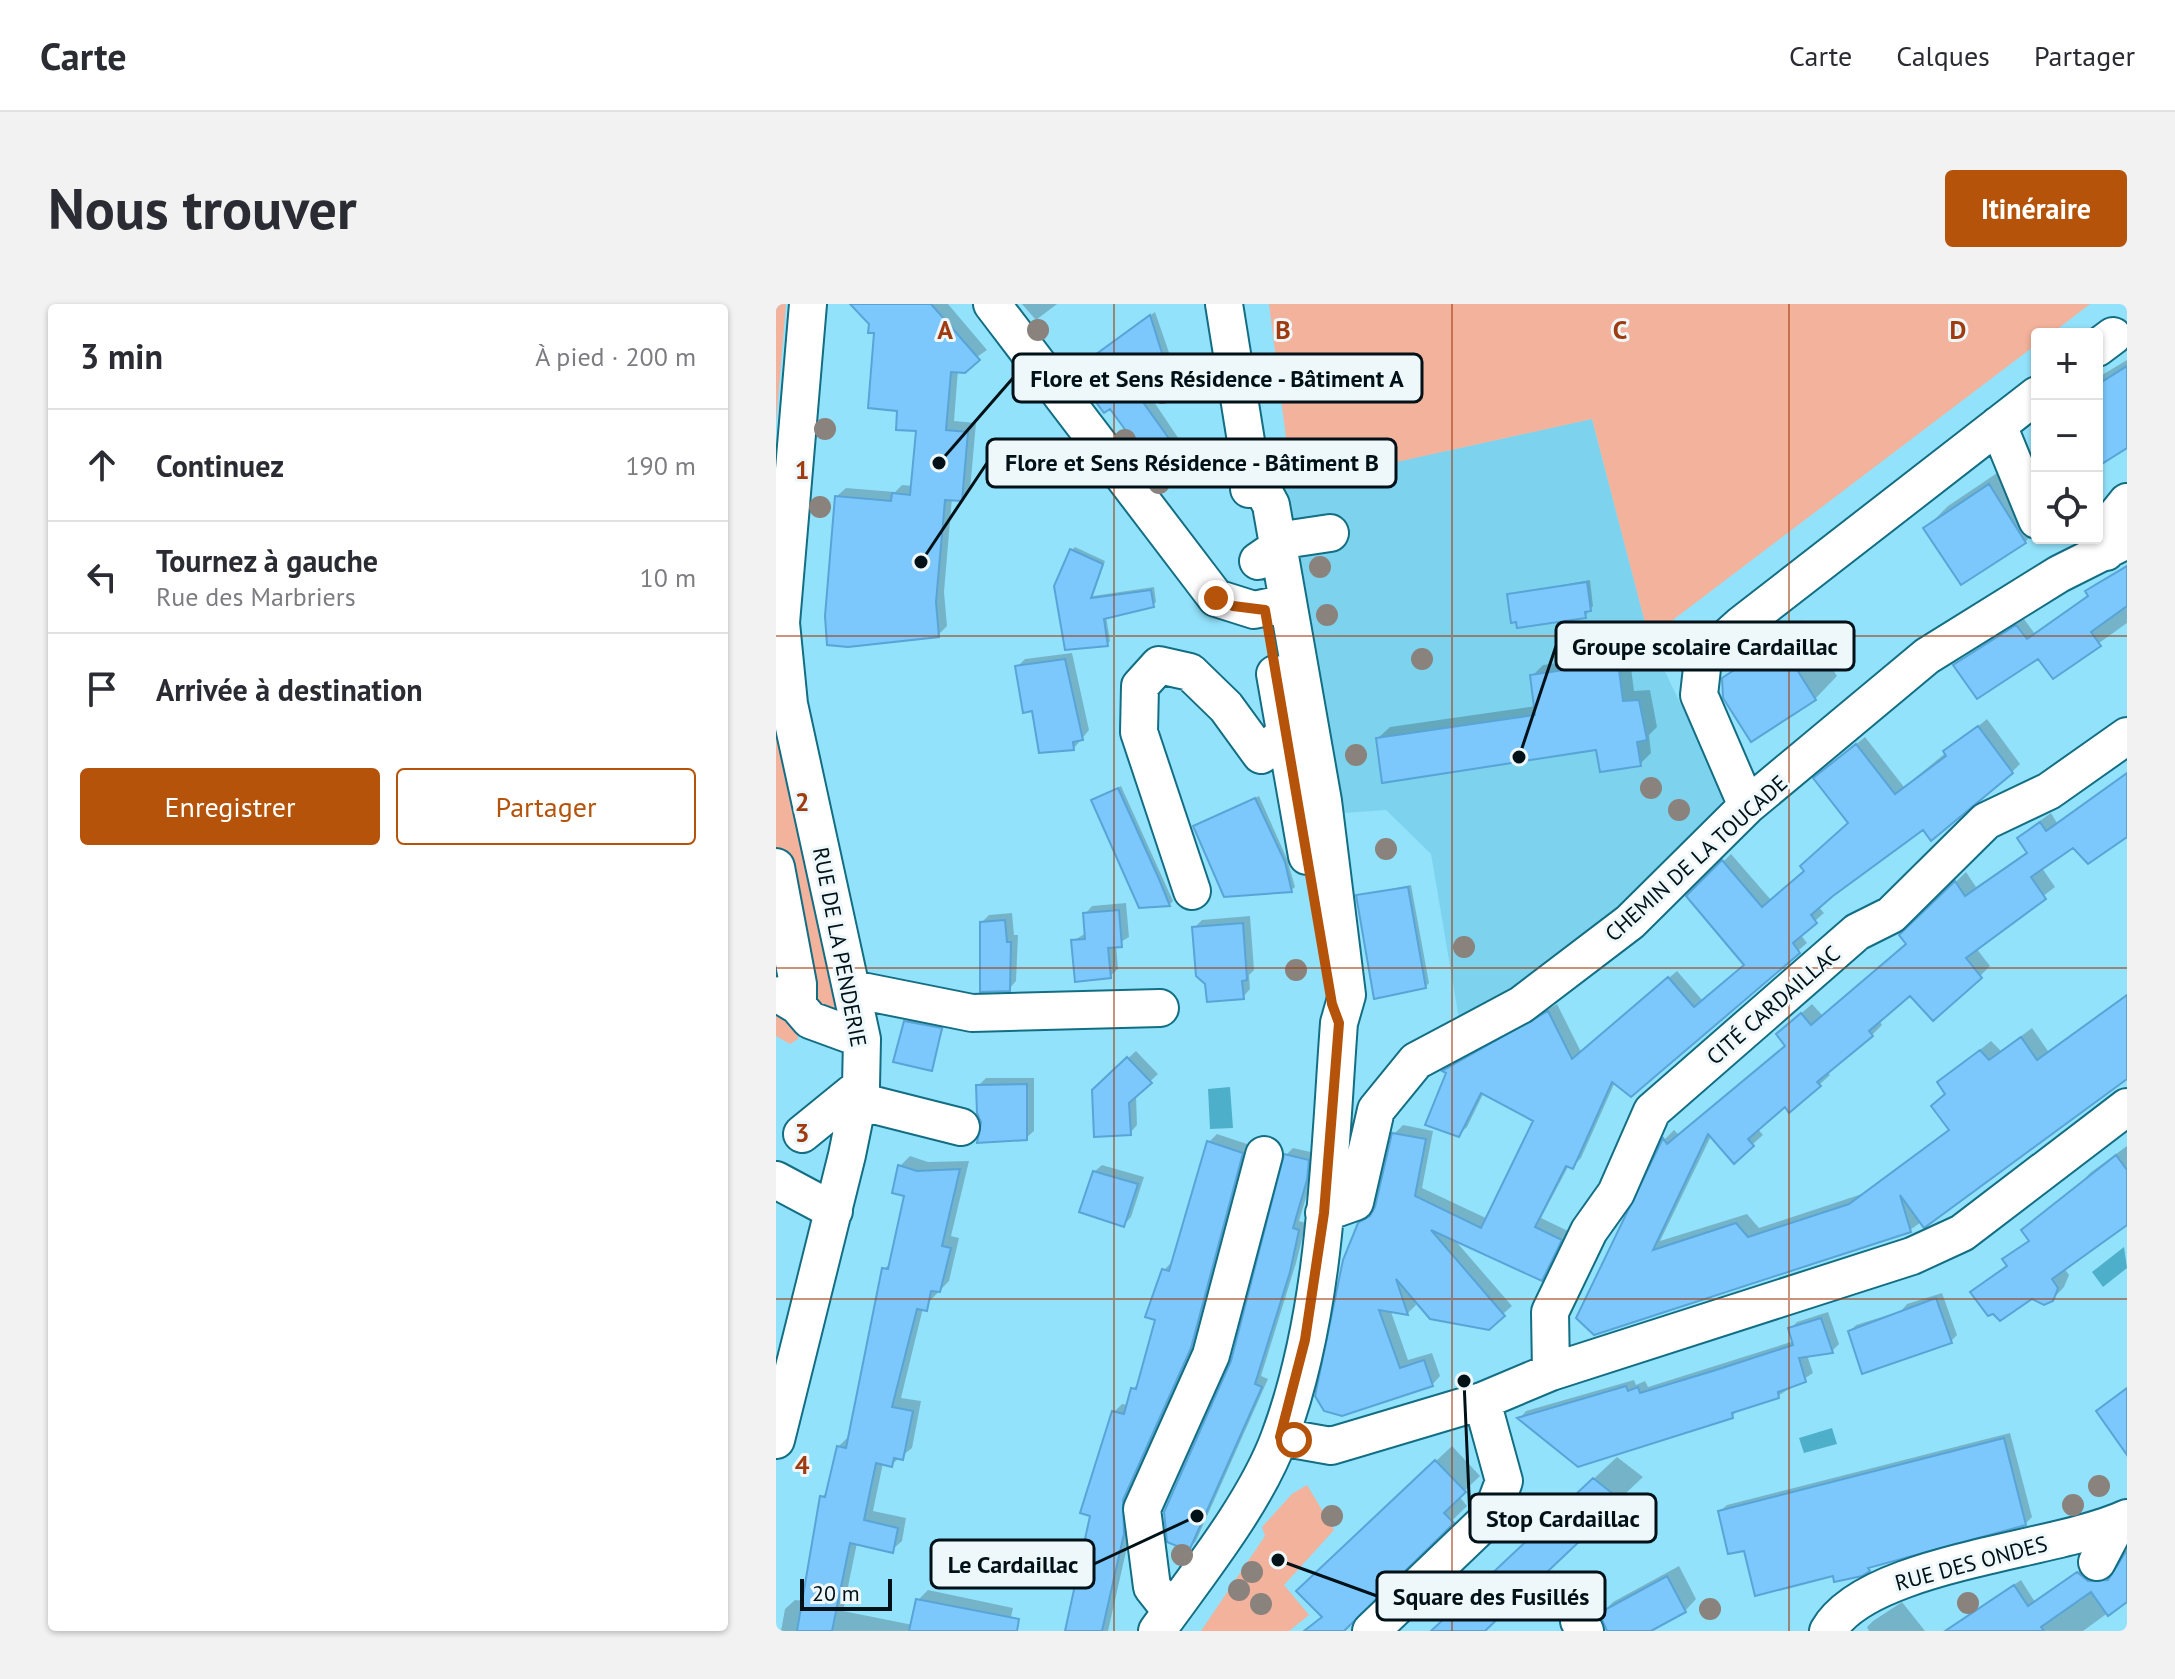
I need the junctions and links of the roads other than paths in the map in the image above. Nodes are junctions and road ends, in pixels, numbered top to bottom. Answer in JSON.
{"nodes":[{"id":1,"x":808,"y":304,"type":"edge"},
{"id":2,"x":992,"y":304,"type":"edge"},
{"id":3,"x":1224,"y":304,"type":"edge"},
{"id":4,"x":2031,"y":400,"type":"edge"},
{"id":5,"x":1998,"y":425,"type":"junction"},
{"id":6,"x":2127,"y":502,"type":"edge"},
{"id":7,"x":2031,"y":505,"type":"edge"},
{"id":8,"x":1330,"y":533,"type":"dead end"},
{"id":9,"x":2046,"y":544,"type":"edge"},
{"id":10,"x":2116,"y":546,"type":"edge"},
{"id":11,"x":1267,"y":555,"type":"junction"},
{"id":12,"x":2059,"y":574,"type":"junction"},
{"id":13,"x":1276,"y":606,"type":"junction"},
{"id":14,"x":1296,"y":723,"type":"junction"},
{"id":15,"x":2127,"y":736,"type":"edge"},
{"id":16,"x":1747,"y":806,"type":"junction"},
{"id":17,"x":776,"y":867,"type":"edge"},
{"id":18,"x":1192,"y":891,"type":"dead end"},
{"id":19,"x":852,"y":989,"type":"junction"},
{"id":20,"x":787,"y":1000,"type":"edge"},
{"id":21,"x":1160,"y":1008,"type":"dead end"},
{"id":22,"x":862,"y":1039,"type":"junction"},
{"id":23,"x":860,"y":1094,"type":"junction"},
{"id":24,"x":2127,"y":1107,"type":"edge"},
{"id":25,"x":961,"y":1127,"type":"dead end"},
{"id":26,"x":789,"y":1136,"type":"edge"},
{"id":27,"x":847,"y":1155,"type":"junction"},
{"id":28,"x":1264,"y":1155,"type":"dead end"},
{"id":29,"x":776,"y":1180,"type":"edge"},
{"id":30,"x":834,"y":1211,"type":"junction"},
{"id":31,"x":1324,"y":1213,"type":"junction"},
{"id":32,"x":1551,"y":1372,"type":"junction"},
{"id":33,"x":1482,"y":1401,"type":"junction"},
{"id":34,"x":1280,"y":1437,"type":"junction"},
{"id":35,"x":776,"y":1440,"type":"edge"},
{"id":36,"x":2122,"y":1520,"type":"edge"},
{"id":37,"x":2097,"y":1562,"type":"dead end"},
{"id":38,"x":1164,"y":1621,"type":"edge"},
{"id":39,"x":1371,"y":1631,"type":"edge"},
{"id":40,"x":1828,"y":1631,"type":"edge"}],
"edges":[{"from":1,"to":19,"type":"street","name":"RUE DE LA PENDERIE"},
{"from":2,"to":13,"type":"street"},
{"from":3,"to":11,"type":"street"},
{"from":4,"to":5,"type":"street"},
{"from":5,"to":7,"type":"street"},
{"from":5,"to":16,"type":"street"},
{"from":6,"to":10,"type":"street"},
{"from":8,"to":11,"type":"street"},
{"from":9,"to":12,"type":"street"},
{"from":10,"to":12,"type":"street","name":"CHEMIN DE LA TOUCADE"},
{"from":11,"to":13,"type":"street"},
{"from":12,"to":16,"type":"street","name":"CHEMIN DE LA TOUCADE"},
{"from":13,"to":14,"type":"street"},
{"from":14,"to":18,"type":"street"},
{"from":14,"to":31,"type":"street"},
{"from":15,"to":32,"type":"street","name":"CITÉ CARDAILLAC"},
{"from":16,"to":31,"type":"street","name":"CHEMIN DE LA TOUCADE"},
{"from":17,"to":20,"type":"street"},
{"from":19,"to":21,"type":"street"},
{"from":19,"to":22,"type":"street","name":"RUE DE LA PENDERIE"},
{"from":20,"to":22,"type":"street"},
{"from":22,"to":23,"type":"street","name":"RUE DE LA PENDERIE"},
{"from":23,"to":25,"type":"street"},
{"from":23,"to":26,"type":"street"},
{"from":23,"to":27,"type":"street","name":"RUE DE LA PENDERIE"},
{"from":24,"to":32,"type":"street"},
{"from":26,"to":27,"type":"street"},
{"from":27,"to":30,"type":"street","name":"RUE DE LA PENDERIE"},
{"from":28,"to":38,"type":"street"},
{"from":29,"to":30,"type":"street"},
{"from":30,"to":35,"type":"street","name":"RUE DE LA PENDERIE"},
{"from":31,"to":34,"type":"street"},
{"from":32,"to":33,"type":"street"},
{"from":33,"to":34,"type":"street"},
{"from":33,"to":39,"type":"street"},
{"from":34,"to":38,"type":"street"},
{"from":36,"to":37,"type":"street"},
{"from":36,"to":40,"type":"street","name":"RUE DES ONDES"}]}
